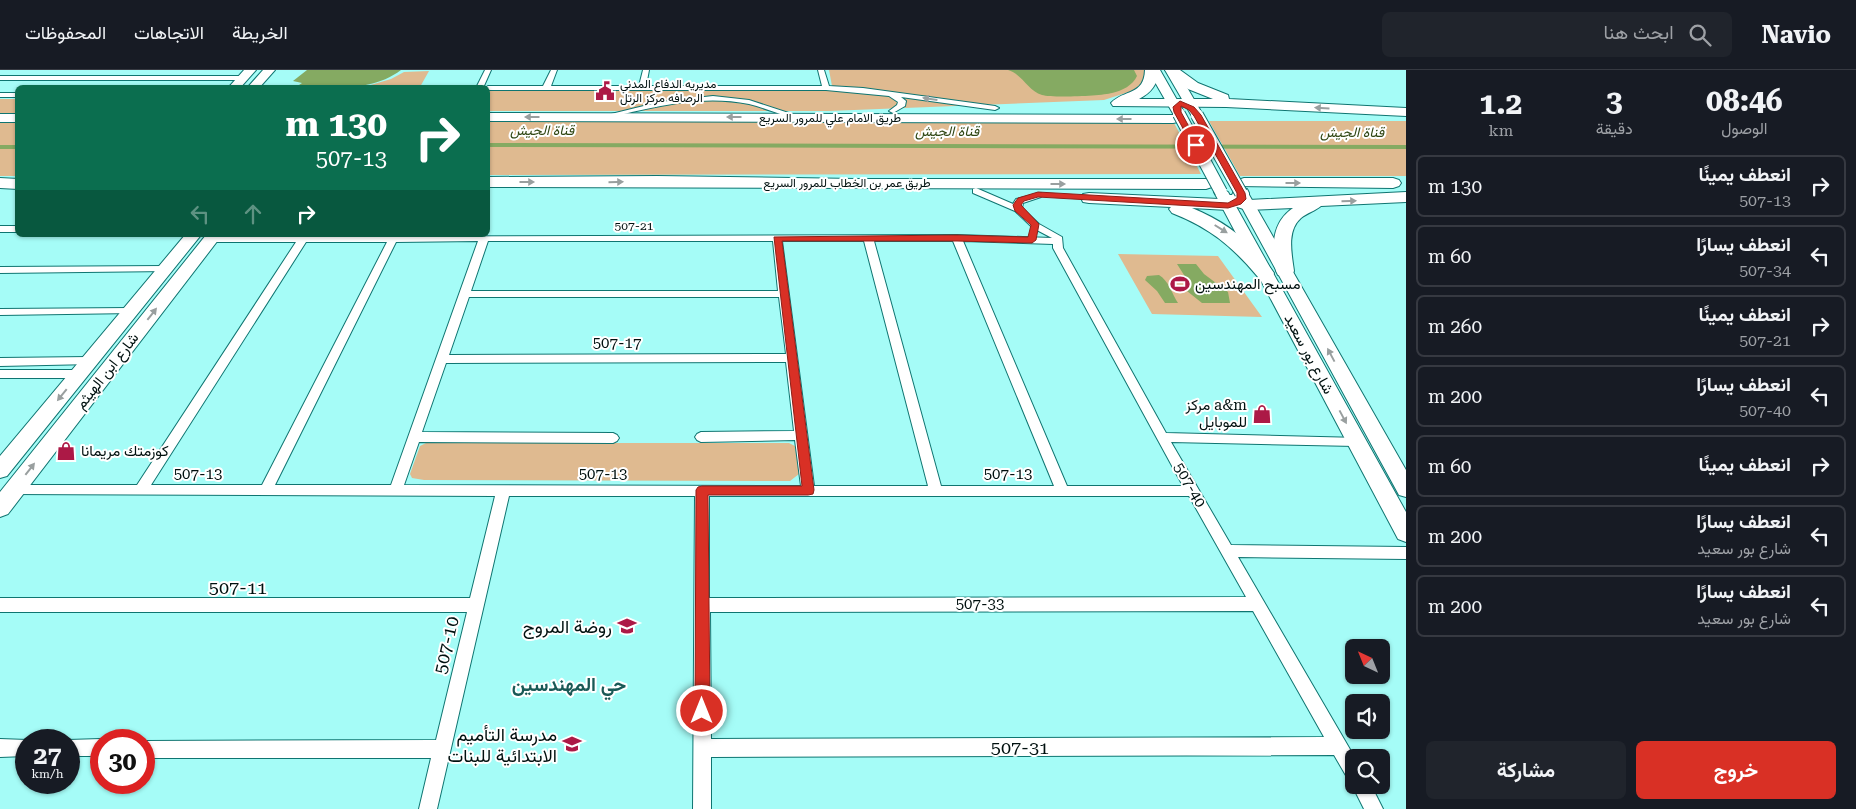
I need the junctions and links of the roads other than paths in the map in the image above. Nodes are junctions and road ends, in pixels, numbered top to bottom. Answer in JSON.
{"nodes":[{"id":1,"x":30,"y":70,"type":"edge"},
{"id":2,"x":269,"y":70,"type":"edge"},
{"id":3,"x":488,"y":70,"type":"edge"},
{"id":4,"x":554,"y":70,"type":"edge"},
{"id":5,"x":646,"y":70,"type":"edge"},
{"id":6,"x":821,"y":70,"type":"edge"},
{"id":7,"x":1153,"y":70,"type":"edge"},
{"id":8,"x":1172,"y":70,"type":"edge"},
{"id":9,"x":246,"y":74,"type":"edge"},
{"id":10,"x":0,"y":78,"type":"edge"},
{"id":11,"x":19,"y":78,"type":"junction"},
{"id":12,"x":236,"y":85,"type":"edge"},
{"id":13,"x":255,"y":85,"type":"edge"},
{"id":14,"x":480,"y":85,"type":"edge"},
{"id":15,"x":490,"y":88,"type":"edge"},
{"id":16,"x":546,"y":88,"type":"junction"},
{"id":17,"x":642,"y":88,"type":"junction"},
{"id":18,"x":826,"y":88,"type":"junction"},
{"id":19,"x":891,"y":94,"type":"junction"},
{"id":20,"x":0,"y":95,"type":"edge"},
{"id":21,"x":15,"y":95,"type":"edge"},
{"id":22,"x":1087,"y":104,"type":"dead end"},
{"id":23,"x":1261,"y":104,"type":"junction"},
{"id":24,"x":996,"y":108,"type":"junction"},
{"id":25,"x":1187,"y":110,"type":"junction"},
{"id":26,"x":893,"y":111,"type":"junction"},
{"id":27,"x":1406,"y":112,"type":"edge"},
{"id":28,"x":490,"y":116,"type":"edge"},
{"id":29,"x":0,"y":118,"type":"edge"},
{"id":30,"x":15,"y":118,"type":"edge"},
{"id":31,"x":826,"y":118,"type":"junction"},
{"id":32,"x":1267,"y":119,"type":"dead end"},
{"id":33,"x":1406,"y":119,"type":"edge"},
{"id":34,"x":490,"y":182,"type":"edge"},
{"id":35,"x":0,"y":183,"type":"edge"},
{"id":36,"x":1406,"y":183,"type":"edge"},
{"id":37,"x":15,"y":184,"type":"edge"},
{"id":38,"x":855,"y":184,"type":"junction"},
{"id":39,"x":1206,"y":184,"type":"dead end"},
{"id":40,"x":976,"y":191,"type":"junction"},
{"id":41,"x":1038,"y":195,"type":"junction"},
{"id":42,"x":1406,"y":197,"type":"edge"},
{"id":43,"x":1236,"y":198,"type":"junction"},
{"id":44,"x":1142,"y":202,"type":"junction"},
{"id":45,"x":1323,"y":202,"type":"junction"},
{"id":46,"x":1018,"y":209,"type":"junction"},
{"id":47,"x":1035,"y":224,"type":"junction"},
{"id":48,"x":0,"y":229,"type":"edge"},
{"id":49,"x":15,"y":229,"type":"edge"},
{"id":50,"x":205,"y":237,"type":"edge"},
{"id":51,"x":206,"y":237,"type":"edge"},
{"id":52,"x":230,"y":237,"type":"edge"},
{"id":53,"x":777,"y":238,"type":"junction"},
{"id":54,"x":868,"y":238,"type":"junction"},
{"id":55,"x":957,"y":238,"type":"junction"},
{"id":56,"x":393,"y":239,"type":"junction"},
{"id":57,"x":484,"y":239,"type":"junction"},
{"id":58,"x":303,"y":240,"type":"junction"},
{"id":59,"x":1032,"y":240,"type":"junction"},
{"id":60,"x":1058,"y":241,"type":"junction"},
{"id":61,"x":196,"y":257,"type":"junction"},
{"id":62,"x":170,"y":263,"type":"junction"},
{"id":63,"x":0,"y":270,"type":"edge"},
{"id":64,"x":1285,"y":270,"type":"junction"},
{"id":65,"x":1265,"y":273,"type":"junction"},
{"id":66,"x":464,"y":294,"type":"junction"},
{"id":67,"x":784,"y":294,"type":"junction"},
{"id":68,"x":130,"y":311,"type":"junction"},
{"id":69,"x":0,"y":312,"type":"edge"},
{"id":70,"x":792,"y":358,"type":"junction"},
{"id":71,"x":442,"y":359,"type":"junction"},
{"id":72,"x":0,"y":362,"type":"edge"},
{"id":73,"x":84,"y":368,"type":"junction"},
{"id":74,"x":0,"y":374,"type":"edge"},
{"id":75,"x":701,"y":436,"type":"dead end"},
{"id":76,"x":802,"y":436,"type":"junction"},
{"id":77,"x":415,"y":437,"type":"junction"},
{"id":78,"x":1162,"y":437,"type":"junction"},
{"id":79,"x":613,"y":438,"type":"dead end"},
{"id":80,"x":1356,"y":441,"type":"junction"},
{"id":81,"x":0,"y":470,"type":"edge"},
{"id":82,"x":1406,"y":489,"type":"edge"},
{"id":83,"x":14,"y":490,"type":"junction"},
{"id":84,"x":141,"y":490,"type":"junction"},
{"id":85,"x":266,"y":490,"type":"junction"},
{"id":86,"x":396,"y":490,"type":"junction"},
{"id":87,"x":503,"y":490,"type":"junction"},
{"id":88,"x":702,"y":490,"type":"junction"},
{"id":89,"x":808,"y":490,"type":"junction"},
{"id":90,"x":936,"y":490,"type":"junction"},
{"id":91,"x":1062,"y":491,"type":"junction"},
{"id":92,"x":1193,"y":491,"type":"junction"},
{"id":93,"x":0,"y":508,"type":"edge"},
{"id":94,"x":1406,"y":533,"type":"edge"},
{"id":95,"x":1227,"y":551,"type":"junction"},
{"id":96,"x":1406,"y":553,"type":"edge"},
{"id":97,"x":1257,"y":604,"type":"junction"},
{"id":98,"x":0,"y":605,"type":"edge"},
{"id":99,"x":476,"y":605,"type":"junction"},
{"id":100,"x":702,"y":605,"type":"junction"},
{"id":101,"x":1339,"y":746,"type":"junction"},
{"id":102,"x":0,"y":748,"type":"edge"},
{"id":103,"x":15,"y":748,"type":"edge"},
{"id":104,"x":155,"y":748,"type":"edge"},
{"id":105,"x":702,"y":748,"type":"junction"},
{"id":106,"x":442,"y":749,"type":"junction"},
{"id":107,"x":1345,"y":757,"type":"edge"},
{"id":108,"x":1365,"y":794,"type":"edge"},
{"id":109,"x":428,"y":809,"type":"edge"},
{"id":110,"x":702,"y":809,"type":"edge"},
{"id":111,"x":1374,"y":809,"type":"edge"}],
"edges":[{"from":1,"to":11,"type":"street"},
{"from":2,"to":13,"type":"main road"},
{"from":3,"to":14,"type":"street"},
{"from":4,"to":16,"type":"street"},
{"from":5,"to":17,"type":"street"},
{"from":6,"to":18,"type":"street"},
{"from":7,"to":25,"type":"main road","name":"شارع بور سعيد"},
{"from":7,"to":25,"type":"highway"},
{"from":8,"to":23,"type":"highway"},
{"from":8,"to":25,"type":"main road","name":"شارع بور سعيد"},
{"from":9,"to":11,"type":"street"},
{"from":9,"to":12,"type":"main road"},
{"from":10,"to":11,"type":"street"},
{"from":15,"to":16,"type":"street"},
{"from":16,"to":17,"type":"street"},
{"from":17,"to":18,"type":"street"},
{"from":18,"to":19,"type":"street"},
{"from":24,"to":19,"type":"street","one_way":true},
{"from":19,"to":26,"type":"street"},
{"from":20,"to":21,"type":"street"},
{"from":22,"to":24,"type":"highway"},
{"from":23,"to":25,"type":"highway"},
{"from":27,"to":23,"type":"highway","one_way":true},
{"from":24,"to":26,"type":"highway"},
{"from":25,"to":31,"type":"highway","name":"طريق الامام علي للمرور السريع","one_way":true},
{"from":25,"to":43,"type":"main road","name":"شارع بور سعيد","bridge":true},
{"from":25,"to":43,"type":"main road","name":"شارع بور سعيد","bridge":true},
{"from":26,"to":31,"type":"highway"},
{"from":31,"to":28,"type":"highway","name":"طريق الامام علي للمرور السريع","one_way":true},
{"from":29,"to":30,"type":"highway"},
{"from":32,"to":33,"type":"highway"},
{"from":34,"to":38,"type":"highway","name":"طريق عمر بن الخطاب للمرور السريع","one_way":true},
{"from":35,"to":37,"type":"highway"},
{"from":43,"to":36,"type":"highway","one_way":true},
{"from":38,"to":39,"type":"highway","name":"طريق عمر بن الخطاب للمرور السريع","one_way":true},
{"from":38,"to":40,"type":"highway"},
{"from":40,"to":41,"type":"highway"},
{"from":40,"to":46,"type":"street"},
{"from":41,"to":44,"type":"highway"},
{"from":41,"to":46,"type":"street"},
{"from":45,"to":42,"type":"highway","one_way":true},
{"from":43,"to":44,"type":"highway"},
{"from":43,"to":45,"type":"highway"},
{"from":43,"to":64,"type":"main road","name":"شارع بور سعيد"},
{"from":43,"to":65,"type":"main road","name":"شارع بور سعيد"},
{"from":44,"to":65,"type":"highway","one_way":true},
{"from":45,"to":64,"type":"highway"},
{"from":46,"to":47,"type":"street"},
{"from":47,"to":59,"type":"street"},
{"from":47,"to":60,"type":"street"},
{"from":48,"to":49,"type":"street"},
{"from":50,"to":62,"type":"main road","name":"شارع ابن الهيثم"},
{"from":51,"to":61,"type":"main road","name":"شارع ابن الهيثم"},
{"from":52,"to":58,"type":"street","name":"507-21"},
{"from":53,"to":54,"type":"street","name":"507-21"},
{"from":53,"to":57,"type":"street","name":"507-21"},
{"from":53,"to":67,"type":"street"},
{"from":54,"to":55,"type":"street","name":"507-21"},
{"from":54,"to":90,"type":"street"},
{"from":55,"to":59,"type":"street","name":"507-21"},
{"from":55,"to":91,"type":"street"},
{"from":56,"to":57,"type":"street","name":"507-21"},
{"from":56,"to":58,"type":"street","name":"507-21"},
{"from":56,"to":85,"type":"street"},
{"from":57,"to":66,"type":"street"},
{"from":58,"to":84,"type":"street"},
{"from":59,"to":60,"type":"street","name":"507-21"},
{"from":60,"to":78,"type":"street","name":"507-40"},
{"from":61,"to":62,"type":"main road"},
{"from":83,"to":61,"type":"main road","name":"شارع ابن الهيثم","one_way":true},
{"from":62,"to":63,"type":"street"},
{"from":62,"to":68,"type":"main road","name":"شارع ابن الهيثم"},
{"from":82,"to":64,"type":"main road","name":"شارع بور سعيد","one_way":true},
{"from":65,"to":80,"type":"main road","name":"شارع بور سعيد","one_way":true},
{"from":66,"to":67,"type":"street"},
{"from":66,"to":71,"type":"street"},
{"from":67,"to":70,"type":"street"},
{"from":68,"to":69,"type":"street"},
{"from":68,"to":73,"type":"main road","name":"شارع ابن الهيثم"},
{"from":70,"to":71,"type":"street","name":"507-17"},
{"from":70,"to":76,"type":"street"},
{"from":71,"to":77,"type":"street"},
{"from":72,"to":73,"type":"street"},
{"from":73,"to":74,"type":"street"},
{"from":73,"to":81,"type":"main road","name":"شارع ابن الهيثم","one_way":true},
{"from":75,"to":76,"type":"street"},
{"from":76,"to":89,"type":"street"},
{"from":77,"to":79,"type":"street"},
{"from":77,"to":86,"type":"street"},
{"from":78,"to":80,"type":"street"},
{"from":78,"to":92,"type":"street","name":"507-40"},
{"from":80,"to":94,"type":"main road","name":"شارع بور سعيد"},
{"from":83,"to":84,"type":"street","name":"507-13"},
{"from":83,"to":93,"type":"main road","name":"شارع ابن الهيثم"},
{"from":84,"to":85,"type":"street","name":"507-13"},
{"from":85,"to":86,"type":"street","name":"507-13"},
{"from":86,"to":87,"type":"street","name":"507-13"},
{"from":87,"to":88,"type":"street","name":"507-13"},
{"from":87,"to":99,"type":"street","name":"507-10"},
{"from":88,"to":89,"type":"street","name":"507-13"},
{"from":88,"to":100,"type":"street"},
{"from":89,"to":90,"type":"street","name":"507-13"},
{"from":90,"to":91,"type":"street","name":"507-13"},
{"from":91,"to":92,"type":"street","name":"507-13"},
{"from":92,"to":95,"type":"street","name":"507-40"},
{"from":95,"to":96,"type":"street"},
{"from":95,"to":97,"type":"street","name":"507-40"},
{"from":97,"to":100,"type":"street","name":"507-33"},
{"from":97,"to":101,"type":"street","name":"507-40"},
{"from":98,"to":99,"type":"street","name":"507-11"},
{"from":99,"to":106,"type":"street","name":"507-10"},
{"from":100,"to":105,"type":"street"},
{"from":101,"to":105,"type":"street","name":"507-31"},
{"from":101,"to":107,"type":"street","name":"507-40"},
{"from":102,"to":103,"type":"street"},
{"from":104,"to":106,"type":"street"},
{"from":105,"to":110,"type":"street"},
{"from":106,"to":109,"type":"street","name":"507-10"},
{"from":108,"to":111,"type":"street"}]}
